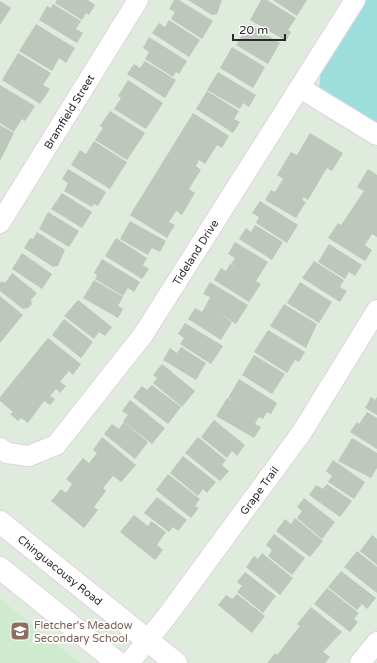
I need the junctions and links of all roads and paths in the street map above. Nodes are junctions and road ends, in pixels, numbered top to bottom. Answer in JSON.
{"nodes":[{"id":1,"x":138,"y":0,"type":"edge"},
{"id":2,"x":355,"y":0,"type":"edge"},
{"id":3,"x":300,"y":88,"type":"junction"},
{"id":4,"x":377,"y":135,"type":"edge"},
{"id":5,"x":0,"y":223,"type":"edge"},
{"id":6,"x":377,"y":310,"type":"edge"},
{"id":7,"x":0,"y":448,"type":"edge"},
{"id":8,"x":0,"y":522,"type":"edge"},
{"id":9,"x":0,"y":568,"type":"edge"},
{"id":10,"x":147,"y":640,"type":"junction"},
{"id":11,"x":377,"y":642,"type":"edge"},
{"id":12,"x":118,"y":663,"type":"edge"},
{"id":13,"x":129,"y":663,"type":"edge"},
{"id":14,"x":176,"y":663,"type":"edge"},
{"id":15,"x":360,"y":663,"type":"edge"}],
"edges":[{"from":1,"to":5,"type":"street","name":"Bramfield Street"},
{"from":2,"to":3,"type":"street","name":"Tideland Drive"},
{"from":3,"to":4,"type":"street"},
{"from":3,"to":7,"type":"street","name":"Tideland Drive"},
{"from":6,"to":10,"type":"street","name":"Grape Trail"},
{"from":8,"to":10,"type":"main road","name":"Chinguacousy Road"},
{"from":9,"to":12,"type":"main road"},
{"from":10,"to":13,"type":"street","name":"Grape Trail"},
{"from":10,"to":14,"type":"main road","name":"Chinguacousy Road"},
{"from":11,"to":15,"type":"street"}]}
